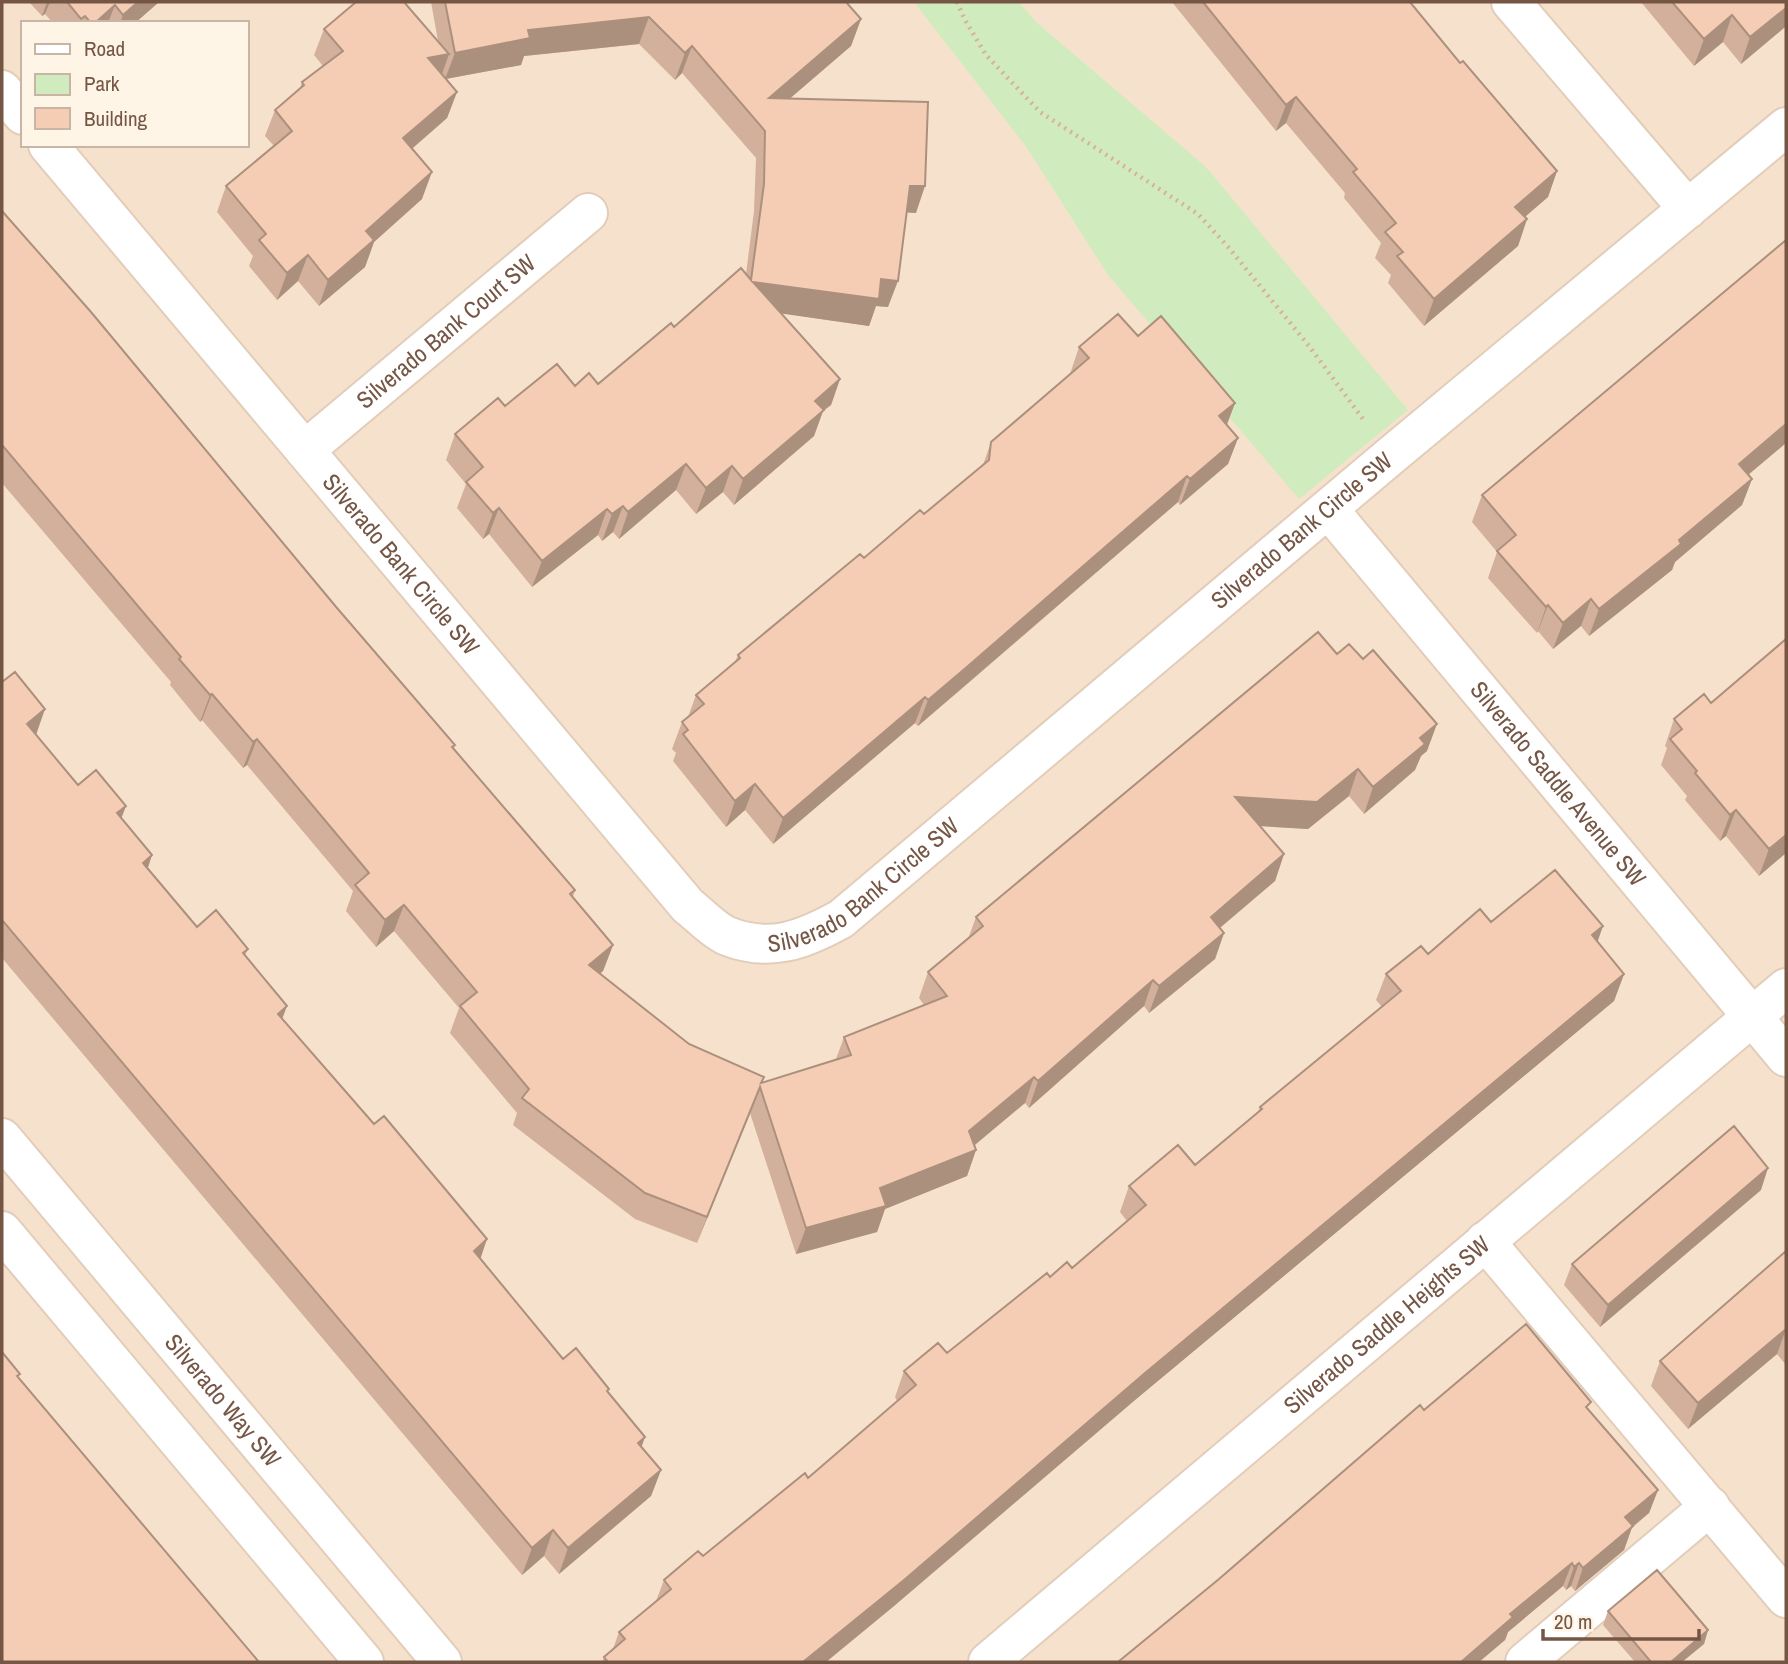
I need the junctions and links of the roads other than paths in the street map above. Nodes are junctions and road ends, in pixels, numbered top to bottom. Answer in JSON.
{"nodes":[{"id":1,"x":1511,"y":2,"type":"edge"},
{"id":2,"x":2,"y":90,"type":"edge"},
{"id":3,"x":21,"y":113,"type":"edge"},
{"id":4,"x":1786,"y":127,"type":"edge"},
{"id":5,"x":50,"y":147,"type":"edge"},
{"id":6,"x":1688,"y":209,"type":"junction"},
{"id":7,"x":588,"y":214,"type":"dead end"},
{"id":8,"x":305,"y":450,"type":"junction"},
{"id":9,"x":1328,"y":510,"type":"junction"},
{"id":10,"x":1786,"y":988,"type":"edge"},
{"id":11,"x":1752,"y":1017,"type":"junction"},
{"id":12,"x":1786,"y":1057,"type":"edge"},
{"id":13,"x":2,"y":1138,"type":"edge"},
{"id":14,"x":2,"y":1231,"type":"edge"},
{"id":15,"x":1485,"y":1241,"type":"junction"},
{"id":16,"x":1710,"y":1506,"type":"junction"},
{"id":17,"x":1786,"y":1598,"type":"edge"},
{"id":18,"x":364,"y":1662,"type":"edge"},
{"id":19,"x":442,"y":1662,"type":"edge"},
{"id":20,"x":988,"y":1662,"type":"edge"},
{"id":21,"x":1525,"y":1662,"type":"edge"}],
"edges":[{"from":1,"to":6,"type":"street"},
{"from":2,"to":3,"type":"street"},
{"from":4,"to":6,"type":"street","name":"Silverado Bank Circle SW"},
{"from":5,"to":8,"type":"street","name":"Silverado Bank Circle SW"},
{"from":6,"to":9,"type":"street","name":"Silverado Bank Circle SW"},
{"from":7,"to":8,"type":"street","name":"Silverado Bank Court SW"},
{"from":8,"to":9,"type":"street","name":"Silverado Bank Circle SW"},
{"from":9,"to":11,"type":"street","name":"Silverado Saddle Avenue SW"},
{"from":10,"to":11,"type":"street","name":"Silverado Saddle Heights SW"},
{"from":11,"to":12,"type":"street","name":"Silverado Saddle Avenue SW"},
{"from":11,"to":15,"type":"street","name":"Silverado Saddle Heights SW"},
{"from":13,"to":19,"type":"street","name":"Silverado Way SW"},
{"from":14,"to":18,"type":"street"},
{"from":15,"to":16,"type":"street"},
{"from":15,"to":20,"type":"street","name":"Silverado Saddle Heights SW"},
{"from":16,"to":17,"type":"street"},
{"from":16,"to":21,"type":"street"}]}
